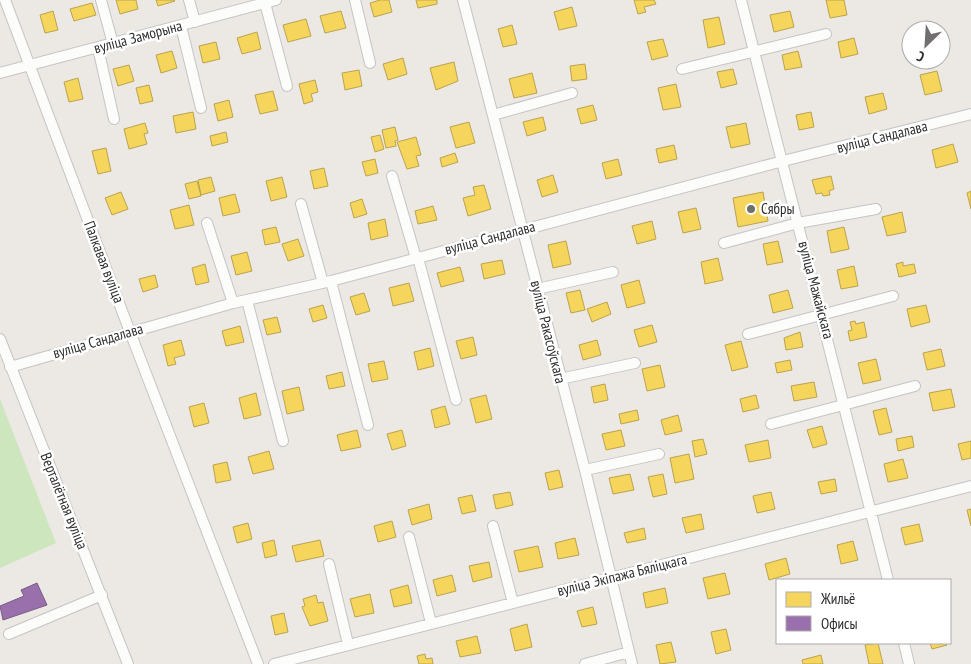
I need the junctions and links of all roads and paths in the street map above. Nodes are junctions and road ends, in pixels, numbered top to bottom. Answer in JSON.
{"nodes":[{"id":1,"x":5,"y":0,"type":"edge"},
{"id":2,"x":101,"y":0,"type":"edge"},
{"id":3,"x":189,"y":0,"type":"edge"},
{"id":4,"x":355,"y":0,"type":"edge"},
{"id":5,"x":464,"y":0,"type":"edge"},
{"id":6,"x":741,"y":0,"type":"edge"},
{"id":7,"x":273,"y":1,"type":"edge"},
{"id":8,"x":195,"y":22,"type":"junction"},
{"id":9,"x":181,"y":26,"type":"junction"},
{"id":10,"x":826,"y":34,"type":"dead end"},
{"id":11,"x":113,"y":44,"type":"junction"},
{"id":12,"x":98,"y":48,"type":"junction"},
{"id":13,"x":754,"y":51,"type":"junction"},
{"id":14,"x":370,"y":62,"type":"dead end"},
{"id":15,"x":29,"y":65,"type":"junction"},
{"id":16,"x":682,"y":69,"type":"dead end"},
{"id":17,"x":0,"y":73,"type":"edge"},
{"id":18,"x":287,"y":86,"type":"dead end"},
{"id":19,"x":572,"y":93,"type":"dead end"},
{"id":20,"x":201,"y":108,"type":"dead end"},
{"id":21,"x":971,"y":114,"type":"edge"},
{"id":22,"x":493,"y":115,"type":"junction"},
{"id":23,"x":114,"y":119,"type":"dead end"},
{"id":24,"x":782,"y":161,"type":"junction"},
{"id":25,"x":392,"y":176,"type":"dead end"},
{"id":26,"x":301,"y":204,"type":"dead end"},
{"id":27,"x":876,"y":209,"type":"dead end"},
{"id":28,"x":207,"y":223,"type":"dead end"},
{"id":29,"x":798,"y":223,"type":"junction"},
{"id":30,"x":522,"y":230,"type":"junction"},
{"id":31,"x":724,"y":242,"type":"dead end"},
{"id":32,"x":417,"y":258,"type":"junction"},
{"id":33,"x":613,"y":272,"type":"dead end"},
{"id":34,"x":327,"y":282,"type":"junction"},
{"id":35,"x":537,"y":289,"type":"junction"},
{"id":36,"x":893,"y":296,"type":"dead end"},
{"id":37,"x":247,"y":300,"type":"junction"},
{"id":38,"x":232,"y":303,"type":"junction"},
{"id":39,"x":822,"y":315,"type":"junction"},
{"id":40,"x":130,"y":332,"type":"junction"},
{"id":41,"x":748,"y":334,"type":"dead end"},
{"id":42,"x":0,"y":339,"type":"edge"},
{"id":43,"x":635,"y":363,"type":"dead end"},
{"id":44,"x":10,"y":367,"type":"junction"},
{"id":45,"x":560,"y":378,"type":"junction"},
{"id":46,"x":915,"y":386,"type":"dead end"},
{"id":47,"x":456,"y":400,"type":"dead end"},
{"id":48,"x":845,"y":404,"type":"junction"},
{"id":49,"x":771,"y":424,"type":"dead end"},
{"id":50,"x":368,"y":425,"type":"dead end"},
{"id":51,"x":282,"y":440,"type":"dead end"},
{"id":52,"x":659,"y":454,"type":"dead end"},
{"id":53,"x":585,"y":470,"type":"junction"},
{"id":54,"x":971,"y":486,"type":"edge"},
{"id":55,"x":871,"y":512,"type":"junction"},
{"id":56,"x":492,"y":526,"type":"dead end"},
{"id":57,"x":409,"y":537,"type":"dead end"},
{"id":58,"x":329,"y":564,"type":"dead end"},
{"id":59,"x":612,"y":578,"type":"junction"},
{"id":60,"x":888,"y":579,"type":"edge"},
{"id":61,"x":102,"y":595,"type":"junction"},
{"id":62,"x":513,"y":603,"type":"junction"},
{"id":63,"x":431,"y":623,"type":"junction"},
{"id":64,"x":9,"y":634,"type":"dead end"},
{"id":65,"x":348,"y":644,"type":"junction"},
{"id":66,"x":904,"y":644,"type":"edge"},
{"id":67,"x":629,"y":652,"type":"junction"},
{"id":68,"x":128,"y":664,"type":"edge"},
{"id":69,"x":258,"y":664,"type":"edge"},
{"id":70,"x":274,"y":664,"type":"edge"},
{"id":71,"x":585,"y":664,"type":"edge"},
{"id":72,"x":632,"y":664,"type":"edge"},
{"id":73,"x":909,"y":664,"type":"edge"}],
"edges":[{"from":1,"to":15,"type":"street","name":"Палкавая вуліца"},
{"from":2,"to":11,"type":"street"},
{"from":3,"to":8,"type":"street"},
{"from":4,"to":14,"type":"street"},
{"from":5,"to":22,"type":"street","name":"вуліца Ракасоўскага"},
{"from":6,"to":13,"type":"street","name":"вуліца Мажайскага"},
{"from":7,"to":8,"type":"street","name":"вуліца Заморына"},
{"from":7,"to":18,"type":"street"},
{"from":8,"to":9,"type":"street","name":"вуліца Заморына"},
{"from":9,"to":11,"type":"street","name":"вуліца Заморына"},
{"from":9,"to":20,"type":"street"},
{"from":10,"to":13,"type":"street"},
{"from":11,"to":12,"type":"street","name":"вуліца Заморына"},
{"from":12,"to":15,"type":"street","name":"вуліца Заморына"},
{"from":12,"to":23,"type":"street"},
{"from":13,"to":16,"type":"street"},
{"from":13,"to":24,"type":"street","name":"вуліца Мажайскага"},
{"from":15,"to":17,"type":"street","name":"вуліца Заморына"},
{"from":15,"to":40,"type":"street","name":"Палкавая вуліца"},
{"from":19,"to":22,"type":"street"},
{"from":21,"to":24,"type":"street","name":"вуліца Сандалава"},
{"from":22,"to":30,"type":"street","name":"вуліца Ракасоўскага"},
{"from":24,"to":29,"type":"street","name":"вуліца Мажайскага"},
{"from":24,"to":30,"type":"street","name":"вуліца Сандалава"},
{"from":25,"to":32,"type":"street"},
{"from":26,"to":34,"type":"street"},
{"from":27,"to":29,"type":"street"},
{"from":28,"to":38,"type":"street"},
{"from":29,"to":31,"type":"street"},
{"from":29,"to":39,"type":"street","name":"вуліца Мажайскага"},
{"from":30,"to":32,"type":"street","name":"вуліца Сандалава"},
{"from":30,"to":35,"type":"street","name":"вуліца Ракасоўскага"},
{"from":32,"to":34,"type":"street","name":"вуліца Сандалава"},
{"from":32,"to":47,"type":"street"},
{"from":33,"to":35,"type":"street"},
{"from":34,"to":37,"type":"street","name":"вуліца Сандалава"},
{"from":34,"to":50,"type":"street"},
{"from":35,"to":45,"type":"street","name":"вуліца Ракасоўскага"},
{"from":36,"to":39,"type":"street"},
{"from":37,"to":38,"type":"street","name":"вуліца Сандалава"},
{"from":37,"to":51,"type":"street"},
{"from":38,"to":40,"type":"street","name":"вуліца Сандалава"},
{"from":39,"to":41,"type":"street"},
{"from":39,"to":48,"type":"street","name":"вуліца Мажайскага"},
{"from":40,"to":44,"type":"street","name":"вуліца Сандалава"},
{"from":40,"to":69,"type":"street","name":"Палкавая вуліца"},
{"from":42,"to":44,"type":"street","name":"Верталётная вуліца"},
{"from":43,"to":45,"type":"street"},
{"from":44,"to":61,"type":"street","name":"Верталётная вуліца"},
{"from":45,"to":53,"type":"street","name":"вуліца Ракасоўскага"},
{"from":46,"to":48,"type":"street"},
{"from":48,"to":49,"type":"street"},
{"from":48,"to":55,"type":"street","name":"вуліца Мажайскага"},
{"from":52,"to":53,"type":"street"},
{"from":53,"to":59,"type":"street","name":"вуліца Ракасоўскага"},
{"from":54,"to":55,"type":"street","name":"вуліца Экіпажа Бяліцкага"},
{"from":55,"to":59,"type":"street","name":"вуліца Экіпажа Бяліцкага"},
{"from":55,"to":60,"type":"street","name":"вуліца Мажайскага"},
{"from":56,"to":62,"type":"street"},
{"from":57,"to":63,"type":"street"},
{"from":58,"to":65,"type":"street"},
{"from":59,"to":62,"type":"street","name":"вуліца Экіпажа Бяліцкага"},
{"from":59,"to":67,"type":"street","name":"вуліца Ракасоўскага"},
{"from":61,"to":64,"type":"street"},
{"from":61,"to":68,"type":"street","name":"Верталётная вуліца"},
{"from":62,"to":63,"type":"street","name":"вуліца Экіпажа Бяліцкага"},
{"from":63,"to":65,"type":"street","name":"вуліца Экіпажа Бяліцкага"},
{"from":65,"to":70,"type":"street","name":"вуліца Экіпажа Бяліцкага"},
{"from":66,"to":73,"type":"street"},
{"from":67,"to":71,"type":"street"},
{"from":67,"to":72,"type":"street","name":"вуліца Ракасоўскага"}]}
